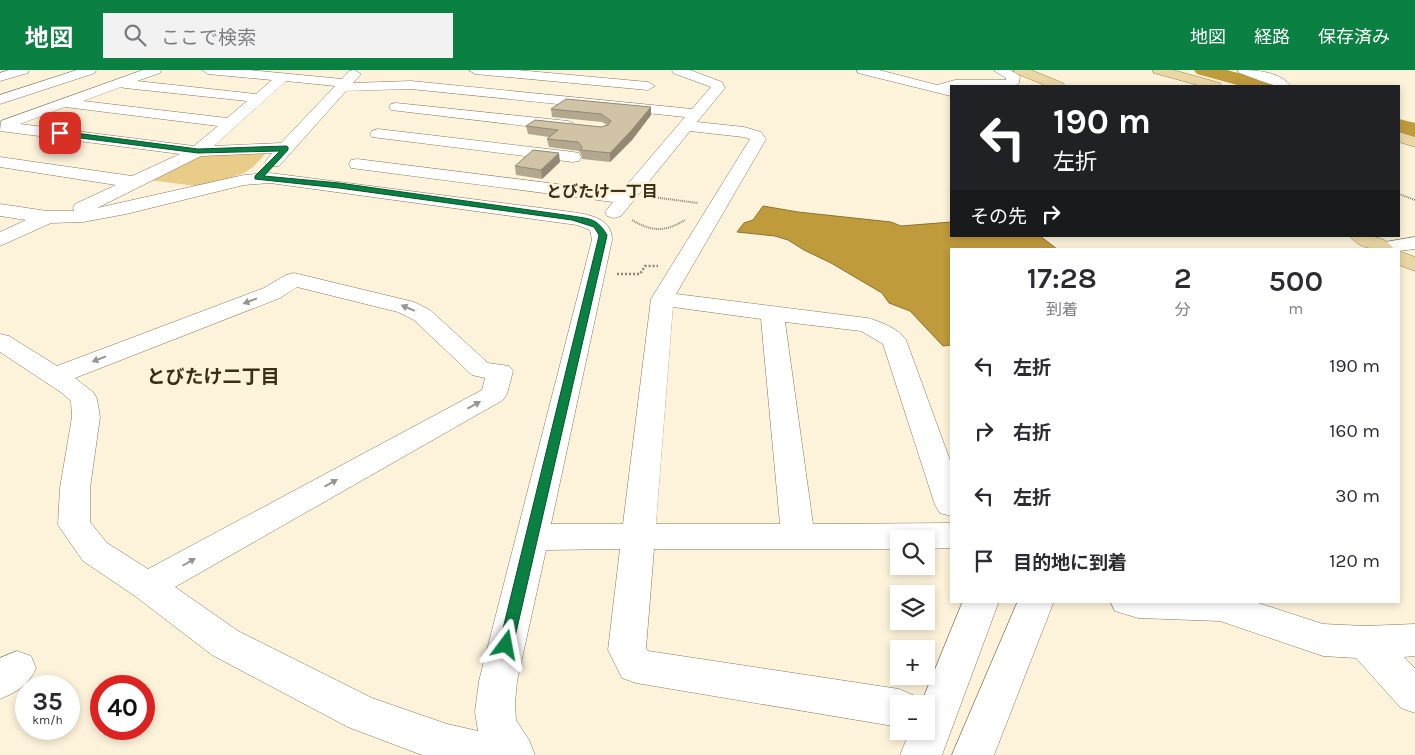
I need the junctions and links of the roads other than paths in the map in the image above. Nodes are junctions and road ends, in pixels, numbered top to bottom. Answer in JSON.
{"nodes":[{"id":1,"x":23,"y":70,"type":"edge"},
{"id":2,"x":90,"y":70,"type":"edge"},
{"id":3,"x":155,"y":70,"type":"edge"},
{"id":4,"x":208,"y":70,"type":"edge"},
{"id":5,"x":357,"y":70,"type":"edge"},
{"id":6,"x":422,"y":70,"type":"edge"},
{"id":7,"x":475,"y":70,"type":"edge"},
{"id":8,"x":678,"y":70,"type":"edge"},
{"id":9,"x":863,"y":70,"type":"edge"},
{"id":10,"x":999,"y":70,"type":"edge"},
{"id":11,"x":1020,"y":70,"type":"edge"},
{"id":12,"x":1159,"y":70,"type":"edge"},
{"id":13,"x":1244,"y":70,"type":"edge"},
{"id":14,"x":562,"y":74,"type":"edge"},
{"id":15,"x":660,"y":75,"type":"dead end"},
{"id":16,"x":0,"y":77,"type":"edge"},
{"id":17,"x":282,"y":78,"type":"junction"},
{"id":18,"x":118,"y":83,"type":"junction"},
{"id":19,"x":344,"y":85,"type":"junction"},
{"id":20,"x":411,"y":85,"type":"junction"},
{"id":21,"x":1003,"y":85,"type":"edge"},
{"id":22,"x":1056,"y":85,"type":"edge"},
{"id":23,"x":1212,"y":85,"type":"edge"},
{"id":24,"x":1280,"y":85,"type":"edge"},
{"id":25,"x":648,"y":86,"type":"junction"},
{"id":26,"x":944,"y":91,"type":"edge"},
{"id":27,"x":258,"y":98,"type":"junction"},
{"id":28,"x":0,"y":100,"type":"edge"},
{"id":29,"x":64,"y":103,"type":"junction"},
{"id":30,"x":626,"y":107,"type":"junction"},
{"id":31,"x":396,"y":108,"type":"junction"},
{"id":32,"x":614,"y":118,"type":"edge"},
{"id":33,"x":692,"y":120,"type":"junction"},
{"id":34,"x":230,"y":123,"type":"junction"},
{"id":35,"x":0,"y":126,"type":"edge"},
{"id":36,"x":583,"y":127,"type":"edge"},
{"id":37,"x":378,"y":134,"type":"junction"},
{"id":38,"x":1400,"y":137,"type":"edge"},
{"id":39,"x":1415,"y":142,"type":"edge"},
{"id":40,"x":1400,"y":143,"type":"edge"},
{"id":41,"x":286,"y":148,"type":"junction"},
{"id":42,"x":1415,"y":148,"type":"edge"},
{"id":43,"x":198,"y":151,"type":"junction"},
{"id":44,"x":0,"y":162,"type":"edge"},
{"id":45,"x":357,"y":164,"type":"junction"},
{"id":46,"x":552,"y":177,"type":"junction"},
{"id":47,"x":258,"y":178,"type":"junction"},
{"id":48,"x":134,"y":182,"type":"junction"},
{"id":49,"x":339,"y":186,"type":"junction"},
{"id":50,"x":628,"y":196,"type":"junction"},
{"id":51,"x":0,"y":210,"type":"edge"},
{"id":52,"x":55,"y":218,"type":"junction"},
{"id":53,"x":604,"y":221,"type":"junction"},
{"id":54,"x":1400,"y":226,"type":"edge"},
{"id":55,"x":1415,"y":233,"type":"edge"},
{"id":56,"x":1362,"y":237,"type":"edge"},
{"id":57,"x":0,"y":240,"type":"edge"},
{"id":58,"x":1415,"y":243,"type":"edge"},
{"id":59,"x":1382,"y":248,"type":"edge"},
{"id":60,"x":1398,"y":248,"type":"edge"},
{"id":61,"x":1400,"y":257,"type":"edge"},
{"id":62,"x":1415,"y":265,"type":"edge"},
{"id":63,"x":662,"y":299,"type":"junction"},
{"id":64,"x":774,"y":313,"type":"junction"},
{"id":65,"x":0,"y":340,"type":"edge"},
{"id":66,"x":55,"y":376,"type":"junction"},
{"id":67,"x":950,"y":502,"type":"edge"},
{"id":68,"x":950,"y":536,"type":"edge"},
{"id":69,"x":532,"y":537,"type":"junction"},
{"id":70,"x":798,"y":537,"type":"junction"},
{"id":71,"x":639,"y":538,"type":"junction"},
{"id":72,"x":147,"y":586,"type":"junction"},
{"id":73,"x":980,"y":603,"type":"edge"},
{"id":74,"x":1035,"y":603,"type":"edge"},
{"id":75,"x":1138,"y":603,"type":"edge"},
{"id":76,"x":1415,"y":640,"type":"edge"},
{"id":77,"x":1365,"y":642,"type":"junction"},
{"id":78,"x":935,"y":695,"type":"edge"},
{"id":79,"x":1415,"y":695,"type":"edge"},
{"id":80,"x":890,"y":719,"type":"edge"},
{"id":81,"x":495,"y":755,"type":"edge"},
{"id":82,"x":514,"y":755,"type":"edge"},
{"id":83,"x":973,"y":755,"type":"edge"}],
"edges":[{"from":1,"to":16,"type":"street"},
{"from":2,"to":28,"type":"street"},
{"from":3,"to":18,"type":"street"},
{"from":4,"to":17,"type":"street"},
{"from":5,"to":19,"type":"street"},
{"from":6,"to":20,"type":"street"},
{"from":7,"to":14,"type":"street"},
{"from":8,"to":33,"type":"street"},
{"from":9,"to":26,"type":"street"},
{"from":10,"to":21,"type":"street"},
{"from":11,"to":22,"type":"main road"},
{"from":12,"to":23,"type":"main road"},
{"from":13,"to":24,"type":"street"},
{"from":14,"to":25,"type":"street"},
{"from":15,"to":25,"type":"street"},
{"from":17,"to":19,"type":"street"},
{"from":17,"to":27,"type":"street"},
{"from":18,"to":27,"type":"street"},
{"from":18,"to":29,"type":"street"},
{"from":19,"to":20,"type":"street"},
{"from":19,"to":41,"type":"street"},
{"from":20,"to":30,"type":"street"},
{"from":20,"to":31,"type":"street"},
{"from":25,"to":30,"type":"street"},
{"from":27,"to":34,"type":"street"},
{"from":29,"to":34,"type":"street"},
{"from":29,"to":35,"type":"street"},
{"from":30,"to":32,"type":"street"},
{"from":30,"to":33,"type":"street"},
{"from":31,"to":36,"type":"street"},
{"from":31,"to":37,"type":"street"},
{"from":33,"to":50,"type":"street"},
{"from":33,"to":63,"type":"street"},
{"from":34,"to":43,"type":"street"},
{"from":35,"to":43,"type":"street"},
{"from":37,"to":45,"type":"street"},
{"from":37,"to":46,"type":"street"},
{"from":38,"to":39,"type":"main road"},
{"from":40,"to":42,"type":"main road"},
{"from":41,"to":43,"type":"street"},
{"from":41,"to":47,"type":"street"},
{"from":43,"to":48,"type":"street"},
{"from":44,"to":48,"type":"street"},
{"from":45,"to":46,"type":"street"},
{"from":45,"to":49,"type":"street"},
{"from":46,"to":50,"type":"street"},
{"from":47,"to":49,"type":"street"},
{"from":47,"to":52,"type":"street"},
{"from":48,"to":52,"type":"street"},
{"from":49,"to":53,"type":"street"},
{"from":50,"to":53,"type":"street"},
{"from":51,"to":52,"type":"street"},
{"from":52,"to":57,"type":"street"},
{"from":53,"to":69,"type":"street"},
{"from":54,"to":55,"type":"street"},
{"from":56,"to":59,"type":"main road"},
{"from":58,"to":60,"type":"street"},
{"from":61,"to":62,"type":"main road"},
{"from":63,"to":64,"type":"street"},
{"from":63,"to":71,"type":"street"},
{"from":64,"to":67,"type":"street"},
{"from":64,"to":70,"type":"street"},
{"from":65,"to":66,"type":"street"},
{"from":66,"to":72,"type":"street"},
{"from":72,"to":66,"type":"street","one_way":true},
{"from":68,"to":70,"type":"street"},
{"from":69,"to":71,"type":"street"},
{"from":69,"to":82,"type":"street"},
{"from":70,"to":71,"type":"street"},
{"from":71,"to":80,"type":"street"},
{"from":72,"to":81,"type":"street"},
{"from":73,"to":78,"type":"street"},
{"from":74,"to":83,"type":"street"},
{"from":75,"to":77,"type":"street"},
{"from":76,"to":77,"type":"street"},
{"from":77,"to":79,"type":"street"}]}
